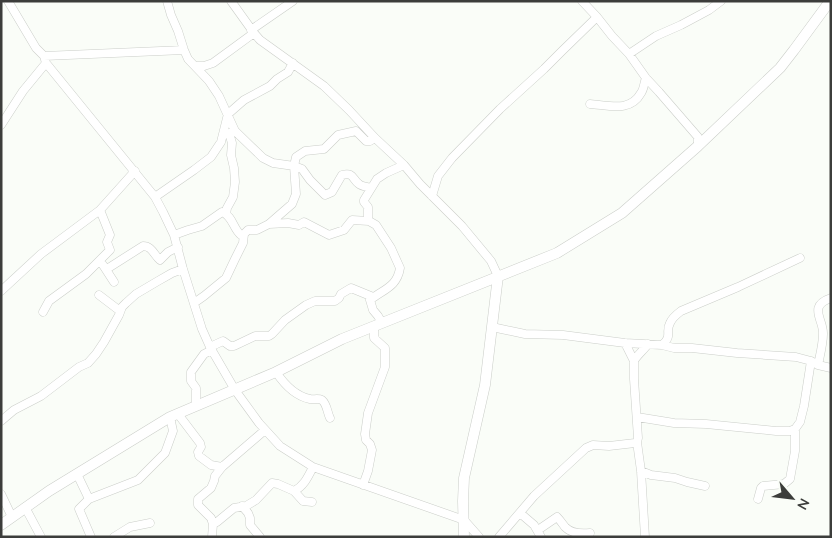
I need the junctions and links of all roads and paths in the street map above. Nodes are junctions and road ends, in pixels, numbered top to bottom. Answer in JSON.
{"nodes":[{"id":1,"x":8,"y":1,"type":"edge"},
{"id":2,"x":167,"y":1,"type":"edge"},
{"id":3,"x":231,"y":1,"type":"edge"},
{"id":4,"x":293,"y":1,"type":"edge"},
{"id":5,"x":582,"y":1,"type":"edge"},
{"id":6,"x":721,"y":1,"type":"edge"},
{"id":7,"x":830,"y":1,"type":"edge"},
{"id":8,"x":597,"y":17,"type":"junction"},
{"id":9,"x":253,"y":32,"type":"junction"},
{"id":10,"x":184,"y":50,"type":"junction"},
{"id":11,"x":629,"y":54,"type":"junction"},
{"id":12,"x":45,"y":60,"type":"junction"},
{"id":13,"x":213,"y":63,"type":"junction"},
{"id":14,"x":293,"y":63,"type":"junction"},
{"id":15,"x":195,"y":66,"type":"junction"},
{"id":16,"x":646,"y":78,"type":"junction"},
{"id":17,"x":209,"y":81,"type":"junction"},
{"id":18,"x":590,"y":104,"type":"dead end"},
{"id":19,"x":228,"y":114,"type":"junction"},
{"id":20,"x":1,"y":125,"type":"edge"},
{"id":21,"x":229,"y":132,"type":"junction"},
{"id":22,"x":375,"y":138,"type":"junction"},
{"id":23,"x":698,"y":146,"type":"junction"},
{"id":24,"x":404,"y":165,"type":"junction"},
{"id":25,"x":294,"y":166,"type":"junction"},
{"id":26,"x":135,"y":171,"type":"junction"},
{"id":27,"x":371,"y":188,"type":"junction"},
{"id":28,"x":432,"y":196,"type":"junction"},
{"id":29,"x":155,"y":197,"type":"junction"},
{"id":30,"x":100,"y":210,"type":"junction"},
{"id":31,"x":226,"y":214,"type":"junction"},
{"id":32,"x":369,"y":221,"type":"junction"},
{"id":33,"x":269,"y":224,"type":"junction"},
{"id":34,"x":244,"y":234,"type":"junction"},
{"id":35,"x":174,"y":235,"type":"junction"},
{"id":36,"x":178,"y":247,"type":"junction"},
{"id":37,"x":800,"y":258,"type":"dead end"},
{"id":38,"x":100,"y":261,"type":"junction"},
{"id":39,"x":106,"y":268,"type":"junction"},
{"id":40,"x":183,"y":269,"type":"junction"},
{"id":41,"x":498,"y":276,"type":"junction"},
{"id":42,"x":114,"y":282,"type":"dead end"},
{"id":43,"x":1,"y":291,"type":"edge"},
{"id":44,"x":99,"y":295,"type":"dead end"},
{"id":45,"x":373,"y":297,"type":"junction"},
{"id":46,"x":831,"y":298,"type":"edge"},
{"id":47,"x":194,"y":303,"type":"junction"},
{"id":48,"x":120,"y":311,"type":"junction"},
{"id":49,"x":43,"y":312,"type":"dead end"},
{"id":50,"x":378,"y":324,"type":"junction"},
{"id":51,"x":492,"y":327,"type":"junction"},
{"id":52,"x":625,"y":343,"type":"junction"},
{"id":53,"x":648,"y":344,"type":"junction"},
{"id":54,"x":662,"y":345,"type":"junction"},
{"id":55,"x":211,"y":349,"type":"junction"},
{"id":56,"x":634,"y":362,"type":"junction"},
{"id":57,"x":814,"y":363,"type":"junction"},
{"id":58,"x":831,"y":368,"type":"edge"},
{"id":59,"x":276,"y":372,"type":"junction"},
{"id":60,"x":235,"y":390,"type":"junction"},
{"id":61,"x":196,"y":406,"type":"junction"},
{"id":62,"x":174,"y":415,"type":"junction"},
{"id":63,"x":637,"y":417,"type":"junction"},
{"id":64,"x":330,"y":418,"type":"dead end"},
{"id":65,"x":1,"y":421,"type":"edge"},
{"id":66,"x":795,"y":429,"type":"junction"},
{"id":67,"x":265,"y":430,"type":"junction"},
{"id":68,"x":637,"y":442,"type":"junction"},
{"id":69,"x":222,"y":467,"type":"junction"},
{"id":70,"x":313,"y":467,"type":"junction"},
{"id":71,"x":641,"y":471,"type":"junction"},
{"id":72,"x":77,"y":474,"type":"junction"},
{"id":73,"x":362,"y":485,"type":"junction"},
{"id":74,"x":705,"y":486,"type":"dead end"},
{"id":75,"x":294,"y":491,"type":"junction"},
{"id":76,"x":1,"y":494,"type":"edge"},
{"id":77,"x":89,"y":499,"type":"junction"},
{"id":78,"x":758,"y":499,"type":"dead end"},
{"id":79,"x":312,"y":502,"type":"dead end"},
{"id":80,"x":242,"y":506,"type":"junction"},
{"id":81,"x":25,"y":507,"type":"junction"},
{"id":82,"x":520,"y":513,"type":"junction"},
{"id":83,"x":12,"y":518,"type":"junction"},
{"id":84,"x":464,"y":520,"type":"junction"},
{"id":85,"x":150,"y":523,"type":"dead end"},
{"id":86,"x":213,"y":524,"type":"junction"},
{"id":87,"x":1,"y":525,"type":"edge"},
{"id":88,"x":590,"y":533,"type":"dead end"},
{"id":89,"x":539,"y":534,"type":"edge"},
{"id":90,"x":42,"y":537,"type":"edge"},
{"id":91,"x":91,"y":537,"type":"edge"},
{"id":92,"x":114,"y":537,"type":"edge"},
{"id":93,"x":212,"y":537,"type":"edge"},
{"id":94,"x":260,"y":537,"type":"edge"},
{"id":95,"x":464,"y":537,"type":"edge"},
{"id":96,"x":479,"y":537,"type":"edge"},
{"id":97,"x":498,"y":537,"type":"edge"},
{"id":98,"x":645,"y":537,"type":"edge"}],
"edges":[{"from":1,"to":12,"type":"street"},
{"from":2,"to":10,"type":"street"},
{"from":3,"to":9,"type":"street"},
{"from":4,"to":9,"type":"street"},
{"from":5,"to":8,"type":"street"},
{"from":6,"to":11,"type":"street"},
{"from":7,"to":23,"type":"main road"},
{"from":8,"to":11,"type":"street"},
{"from":8,"to":28,"type":"street"},
{"from":9,"to":13,"type":"street"},
{"from":9,"to":14,"type":"street"},
{"from":10,"to":12,"type":"street"},
{"from":10,"to":15,"type":"street"},
{"from":11,"to":16,"type":"street"},
{"from":12,"to":20,"type":"street"},
{"from":12,"to":26,"type":"street"},
{"from":13,"to":15,"type":"street"},
{"from":13,"to":17,"type":"street"},
{"from":14,"to":19,"type":"street"},
{"from":14,"to":22,"type":"street"},
{"from":15,"to":17,"type":"street"},
{"from":16,"to":18,"type":"street"},
{"from":16,"to":23,"type":"street"},
{"from":17,"to":19,"type":"street"},
{"from":19,"to":21,"type":"street"},
{"from":19,"to":21,"type":"street"},
{"from":21,"to":25,"type":"street"},
{"from":21,"to":29,"type":"street"},
{"from":21,"to":31,"type":"street"},
{"from":22,"to":24,"type":"street"},
{"from":22,"to":25,"type":"street"},
{"from":23,"to":41,"type":"main road"},
{"from":24,"to":27,"type":"street"},
{"from":24,"to":28,"type":"street"},
{"from":25,"to":27,"type":"street"},
{"from":25,"to":33,"type":"street"},
{"from":26,"to":29,"type":"street"},
{"from":26,"to":30,"type":"street"},
{"from":27,"to":32,"type":"street"},
{"from":28,"to":41,"type":"street"},
{"from":29,"to":35,"type":"street"},
{"from":30,"to":38,"type":"street"},
{"from":30,"to":43,"type":"street"},
{"from":31,"to":34,"type":"street"},
{"from":31,"to":35,"type":"street"},
{"from":32,"to":33,"type":"street"},
{"from":32,"to":45,"type":"street"},
{"from":33,"to":34,"type":"street"},
{"from":34,"to":47,"type":"street"},
{"from":35,"to":36,"type":"street"},
{"from":36,"to":39,"type":"street"},
{"from":36,"to":40,"type":"street"},
{"from":37,"to":54,"type":"street"},
{"from":38,"to":39,"type":"street"},
{"from":38,"to":49,"type":"street"},
{"from":39,"to":42,"type":"street"},
{"from":40,"to":47,"type":"street"},
{"from":40,"to":48,"type":"street"},
{"from":41,"to":50,"type":"main road"},
{"from":41,"to":51,"type":"main road"},
{"from":44,"to":48,"type":"street"},
{"from":45,"to":50,"type":"street"},
{"from":45,"to":55,"type":"street"},
{"from":46,"to":57,"type":"street"},
{"from":47,"to":55,"type":"street"},
{"from":48,"to":65,"type":"street"},
{"from":50,"to":59,"type":"main road"},
{"from":50,"to":73,"type":"street"},
{"from":51,"to":52,"type":"street"},
{"from":51,"to":84,"type":"main road"},
{"from":52,"to":53,"type":"street"},
{"from":52,"to":56,"type":"street"},
{"from":53,"to":54,"type":"street"},
{"from":53,"to":56,"type":"street"},
{"from":54,"to":57,"type":"street"},
{"from":55,"to":60,"type":"street"},
{"from":55,"to":61,"type":"street"},
{"from":56,"to":63,"type":"street"},
{"from":57,"to":58,"type":"street"},
{"from":57,"to":66,"type":"street"},
{"from":59,"to":60,"type":"main road"},
{"from":59,"to":64,"type":"street"},
{"from":60,"to":61,"type":"main road"},
{"from":60,"to":67,"type":"street"},
{"from":61,"to":62,"type":"main road"},
{"from":62,"to":69,"type":"street"},
{"from":62,"to":72,"type":"main road"},
{"from":62,"to":77,"type":"street"},
{"from":63,"to":66,"type":"street"},
{"from":63,"to":68,"type":"street"},
{"from":66,"to":78,"type":"street"},
{"from":67,"to":69,"type":"street"},
{"from":67,"to":70,"type":"street"},
{"from":68,"to":71,"type":"street"},
{"from":68,"to":82,"type":"street"},
{"from":69,"to":86,"type":"street"},
{"from":70,"to":73,"type":"street"},
{"from":70,"to":75,"type":"street"},
{"from":71,"to":74,"type":"street"},
{"from":71,"to":98,"type":"street"},
{"from":72,"to":77,"type":"street"},
{"from":72,"to":81,"type":"main road"},
{"from":73,"to":84,"type":"street"},
{"from":75,"to":79,"type":"street"},
{"from":75,"to":80,"type":"street"},
{"from":76,"to":83,"type":"street"},
{"from":77,"to":91,"type":"street"},
{"from":80,"to":86,"type":"street"},
{"from":80,"to":94,"type":"street"},
{"from":81,"to":83,"type":"main road"},
{"from":81,"to":90,"type":"street"},
{"from":82,"to":89,"type":"street"},
{"from":82,"to":97,"type":"street"},
{"from":83,"to":87,"type":"main road"},
{"from":84,"to":95,"type":"main road"},
{"from":84,"to":96,"type":"street"},
{"from":85,"to":92,"type":"street"},
{"from":86,"to":93,"type":"street"},
{"from":88,"to":89,"type":"street"}]}
